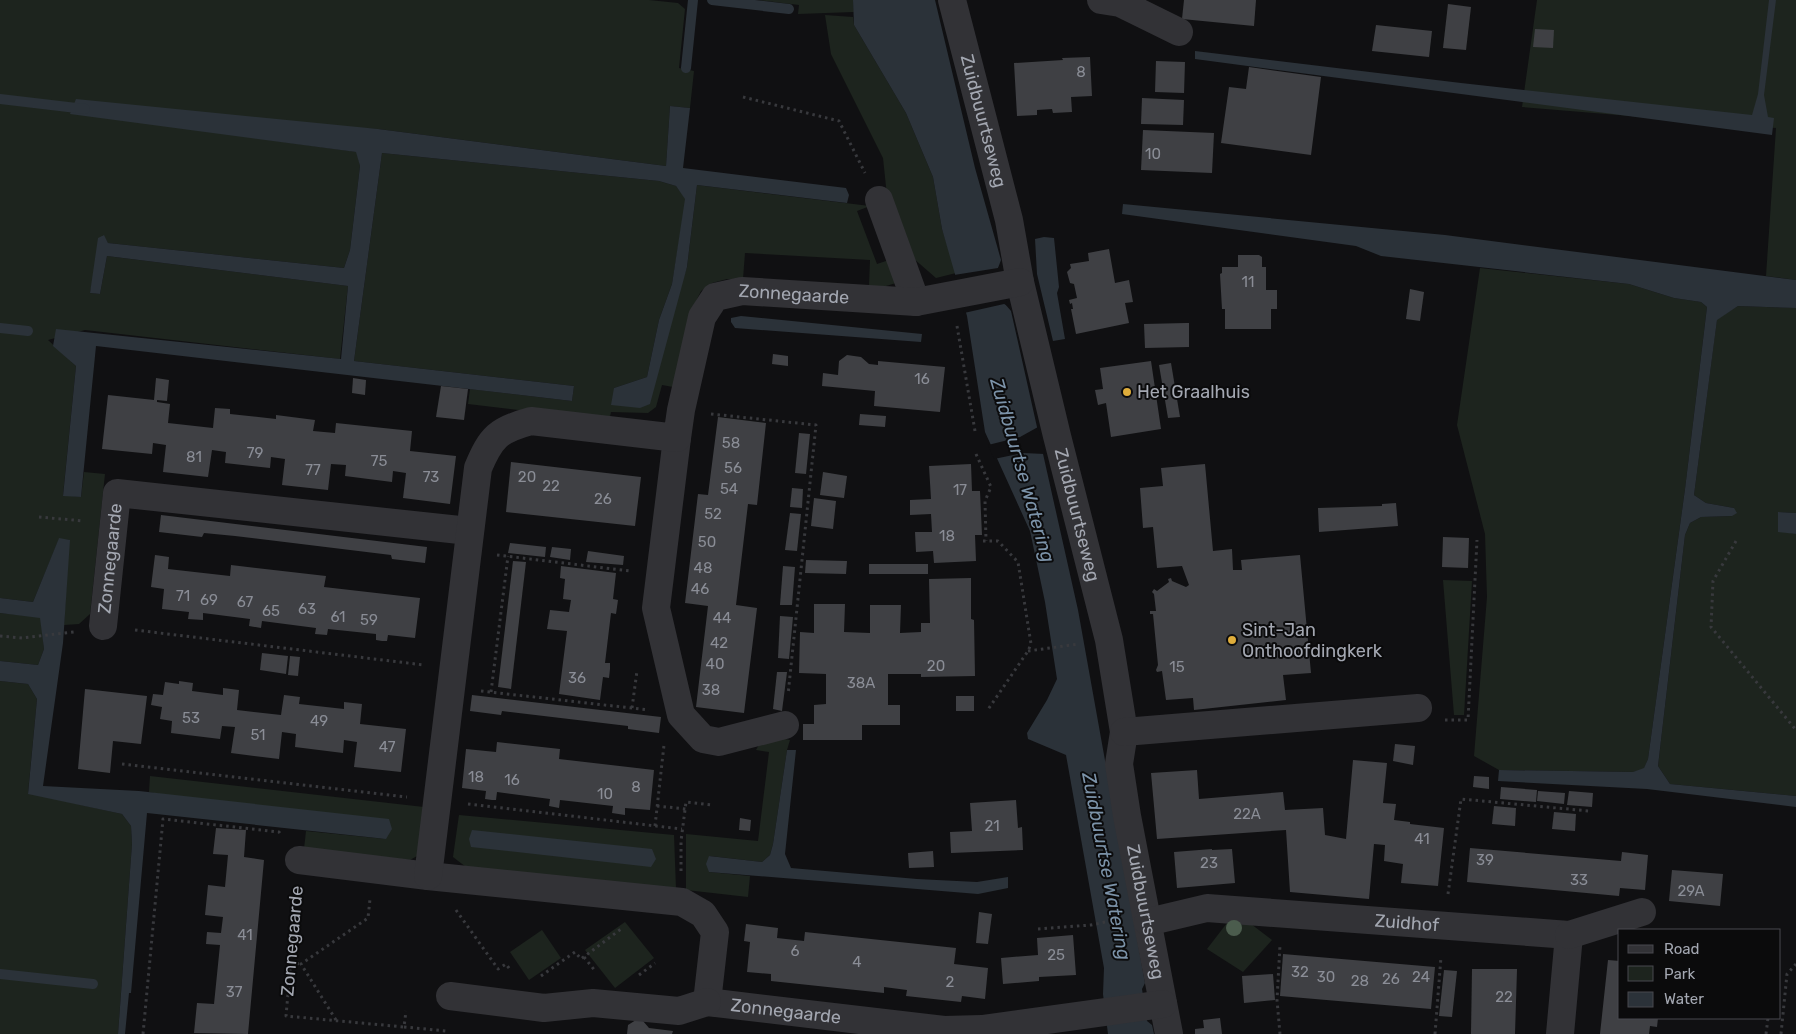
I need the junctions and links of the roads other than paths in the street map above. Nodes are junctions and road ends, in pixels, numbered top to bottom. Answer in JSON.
{"nodes":[{"id":1,"x":952,"y":0,"type":"edge"},
{"id":2,"x":1101,"y":0,"type":"edge"},
{"id":3,"x":1179,"y":32,"type":"dead end"},
{"id":4,"x":879,"y":200,"type":"road end"},
{"id":5,"x":1013,"y":284,"type":"junction"},
{"id":6,"x":916,"y":302,"type":"junction"},
{"id":7,"x":677,"y":438,"type":"junction"},
{"id":8,"x":468,"y":541,"type":"junction"},
{"id":9,"x":103,"y":626,"type":"road end"},
{"id":10,"x":1418,"y":708,"type":"road end"},
{"id":11,"x":785,"y":725,"type":"road end"},
{"id":12,"x":1124,"y":732,"type":"junction"},
{"id":13,"x":299,"y":860,"type":"road end"},
{"id":14,"x":428,"y":876,"type":"junction"},
{"id":15,"x":1642,"y":912,"type":"dead end"},
{"id":16,"x":1148,"y":922,"type":"junction"},
{"id":17,"x":1570,"y":935,"type":"junction"},
{"id":18,"x":450,"y":996,"type":"dead end"},
{"id":19,"x":707,"y":1002,"type":"junction"},
{"id":20,"x":1156,"y":1005,"type":"junction"},
{"id":21,"x":1169,"y":1034,"type":"edge"},
{"id":22,"x":1560,"y":1034,"type":"edge"}],
"edges":[{"from":1,"to":5,"type":"street","name":"Zuidbuurtseweg"},
{"from":2,"to":3,"type":"street"},
{"from":4,"to":6,"type":"street"},
{"from":5,"to":6,"type":"street","name":"Zonnegaarde"},
{"from":5,"to":12,"type":"street","name":"Zuidbuurtseweg"},
{"from":6,"to":7,"type":"street","name":"Zonnegaarde"},
{"from":7,"to":8,"type":"street"},
{"from":7,"to":11,"type":"street","name":"Zonnegaarde"},
{"from":8,"to":9,"type":"street","name":"Zonnegaarde"},
{"from":8,"to":14,"type":"street"},
{"from":10,"to":12,"type":"street"},
{"from":12,"to":16,"type":"street","name":"Zuidbuurtseweg"},
{"from":13,"to":14,"type":"street","name":"Zonnegaarde"},
{"from":14,"to":19,"type":"street","name":"Zonnegaarde"},
{"from":15,"to":17,"type":"street"},
{"from":16,"to":17,"type":"street","name":"Zuidhof"},
{"from":16,"to":20,"type":"street","name":"Zuidbuurtseweg"},
{"from":17,"to":22,"type":"street"},
{"from":18,"to":19,"type":"street","name":"Zonnegaarde"},
{"from":19,"to":20,"type":"street","name":"Zonnegaarde"},
{"from":20,"to":21,"type":"street","name":"Zuidbuurtseweg"}]}
